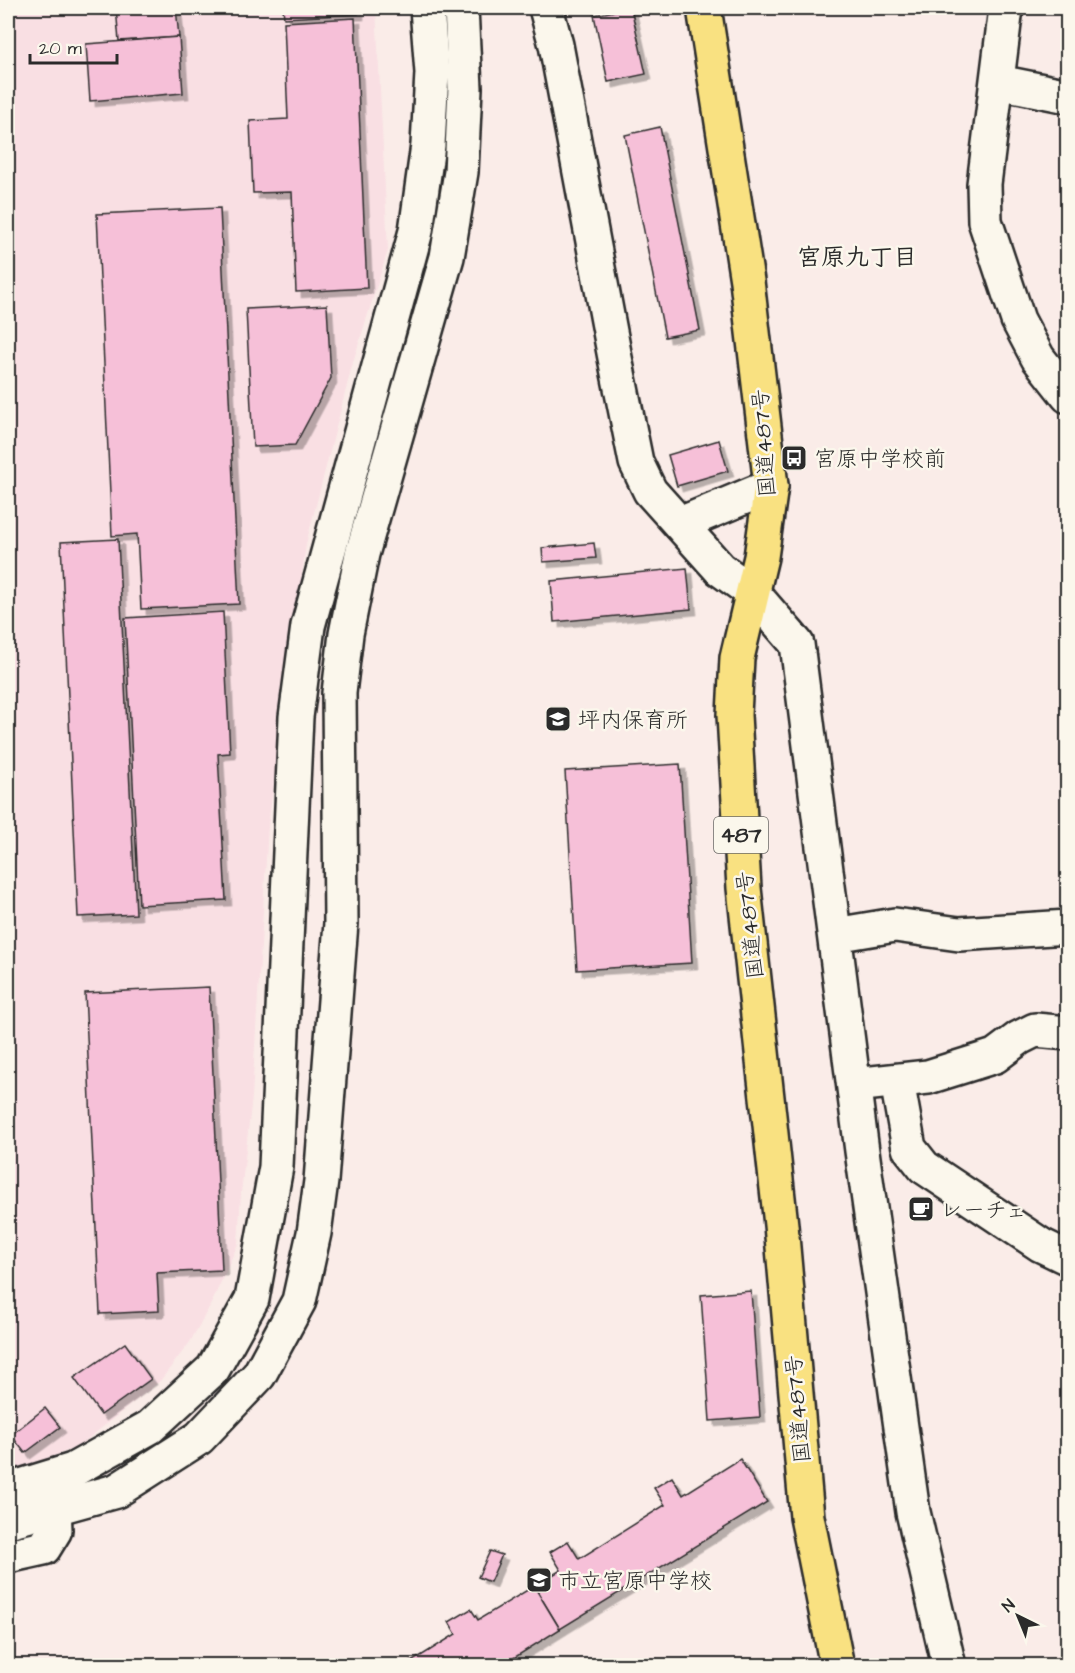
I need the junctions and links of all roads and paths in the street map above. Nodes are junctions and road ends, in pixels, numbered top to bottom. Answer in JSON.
{"nodes":[{"id":1,"x":427,"y":8,"type":"edge"},
{"id":2,"x":460,"y":8,"type":"edge"},
{"id":3,"x":546,"y":8,"type":"edge"},
{"id":4,"x":704,"y":8,"type":"edge"},
{"id":5,"x":1006,"y":8,"type":"edge"},
{"id":6,"x":998,"y":82,"type":"junction"},
{"id":7,"x":1068,"y":96,"type":"edge"},
{"id":8,"x":1068,"y":396,"type":"edge"},
{"id":9,"x":771,"y":486,"type":"junction"},
{"id":10,"x":680,"y":524,"type":"junction"},
{"id":11,"x":752,"y":592,"type":"junction"},
{"id":12,"x":1068,"y":927,"type":"edge"},
{"id":13,"x":835,"y":935,"type":"junction"},
{"id":14,"x":1068,"y":1033,"type":"edge"},
{"id":15,"x":897,"y":1081,"type":"junction"},
{"id":16,"x":854,"y":1085,"type":"junction"},
{"id":17,"x":1068,"y":1258,"type":"edge"},
{"id":18,"x":8,"y":1490,"type":"edge"},
{"id":19,"x":54,"y":1508,"type":"junction"},
{"id":20,"x":8,"y":1521,"type":"edge"},
{"id":21,"x":8,"y":1556,"type":"edge"},
{"id":22,"x":837,"y":1665,"type":"edge"},
{"id":23,"x":949,"y":1665,"type":"edge"}],
"edges":[{"from":1,"to":18,"type":"street"},
{"from":2,"to":19,"type":"street"},
{"from":3,"to":10,"type":"street"},
{"from":4,"to":9,"type":"highway","name":"国道487号","number":"487"},
{"from":5,"to":6,"type":"street"},
{"from":6,"to":7,"type":"street"},
{"from":6,"to":8,"type":"street"},
{"from":9,"to":10,"type":"street"},
{"from":9,"to":11,"type":"highway","name":"国道487号","number":"487"},
{"from":10,"to":11,"type":"street"},
{"from":11,"to":13,"type":"street"},
{"from":11,"to":22,"type":"highway","name":"国道487号","number":"487"},
{"from":12,"to":13,"type":"street"},
{"from":13,"to":16,"type":"street"},
{"from":14,"to":15,"type":"street"},
{"from":15,"to":16,"type":"street"},
{"from":15,"to":17,"type":"street"},
{"from":16,"to":23,"type":"street"},
{"from":19,"to":20,"type":"street"},
{"from":19,"to":21,"type":"street"}]}
